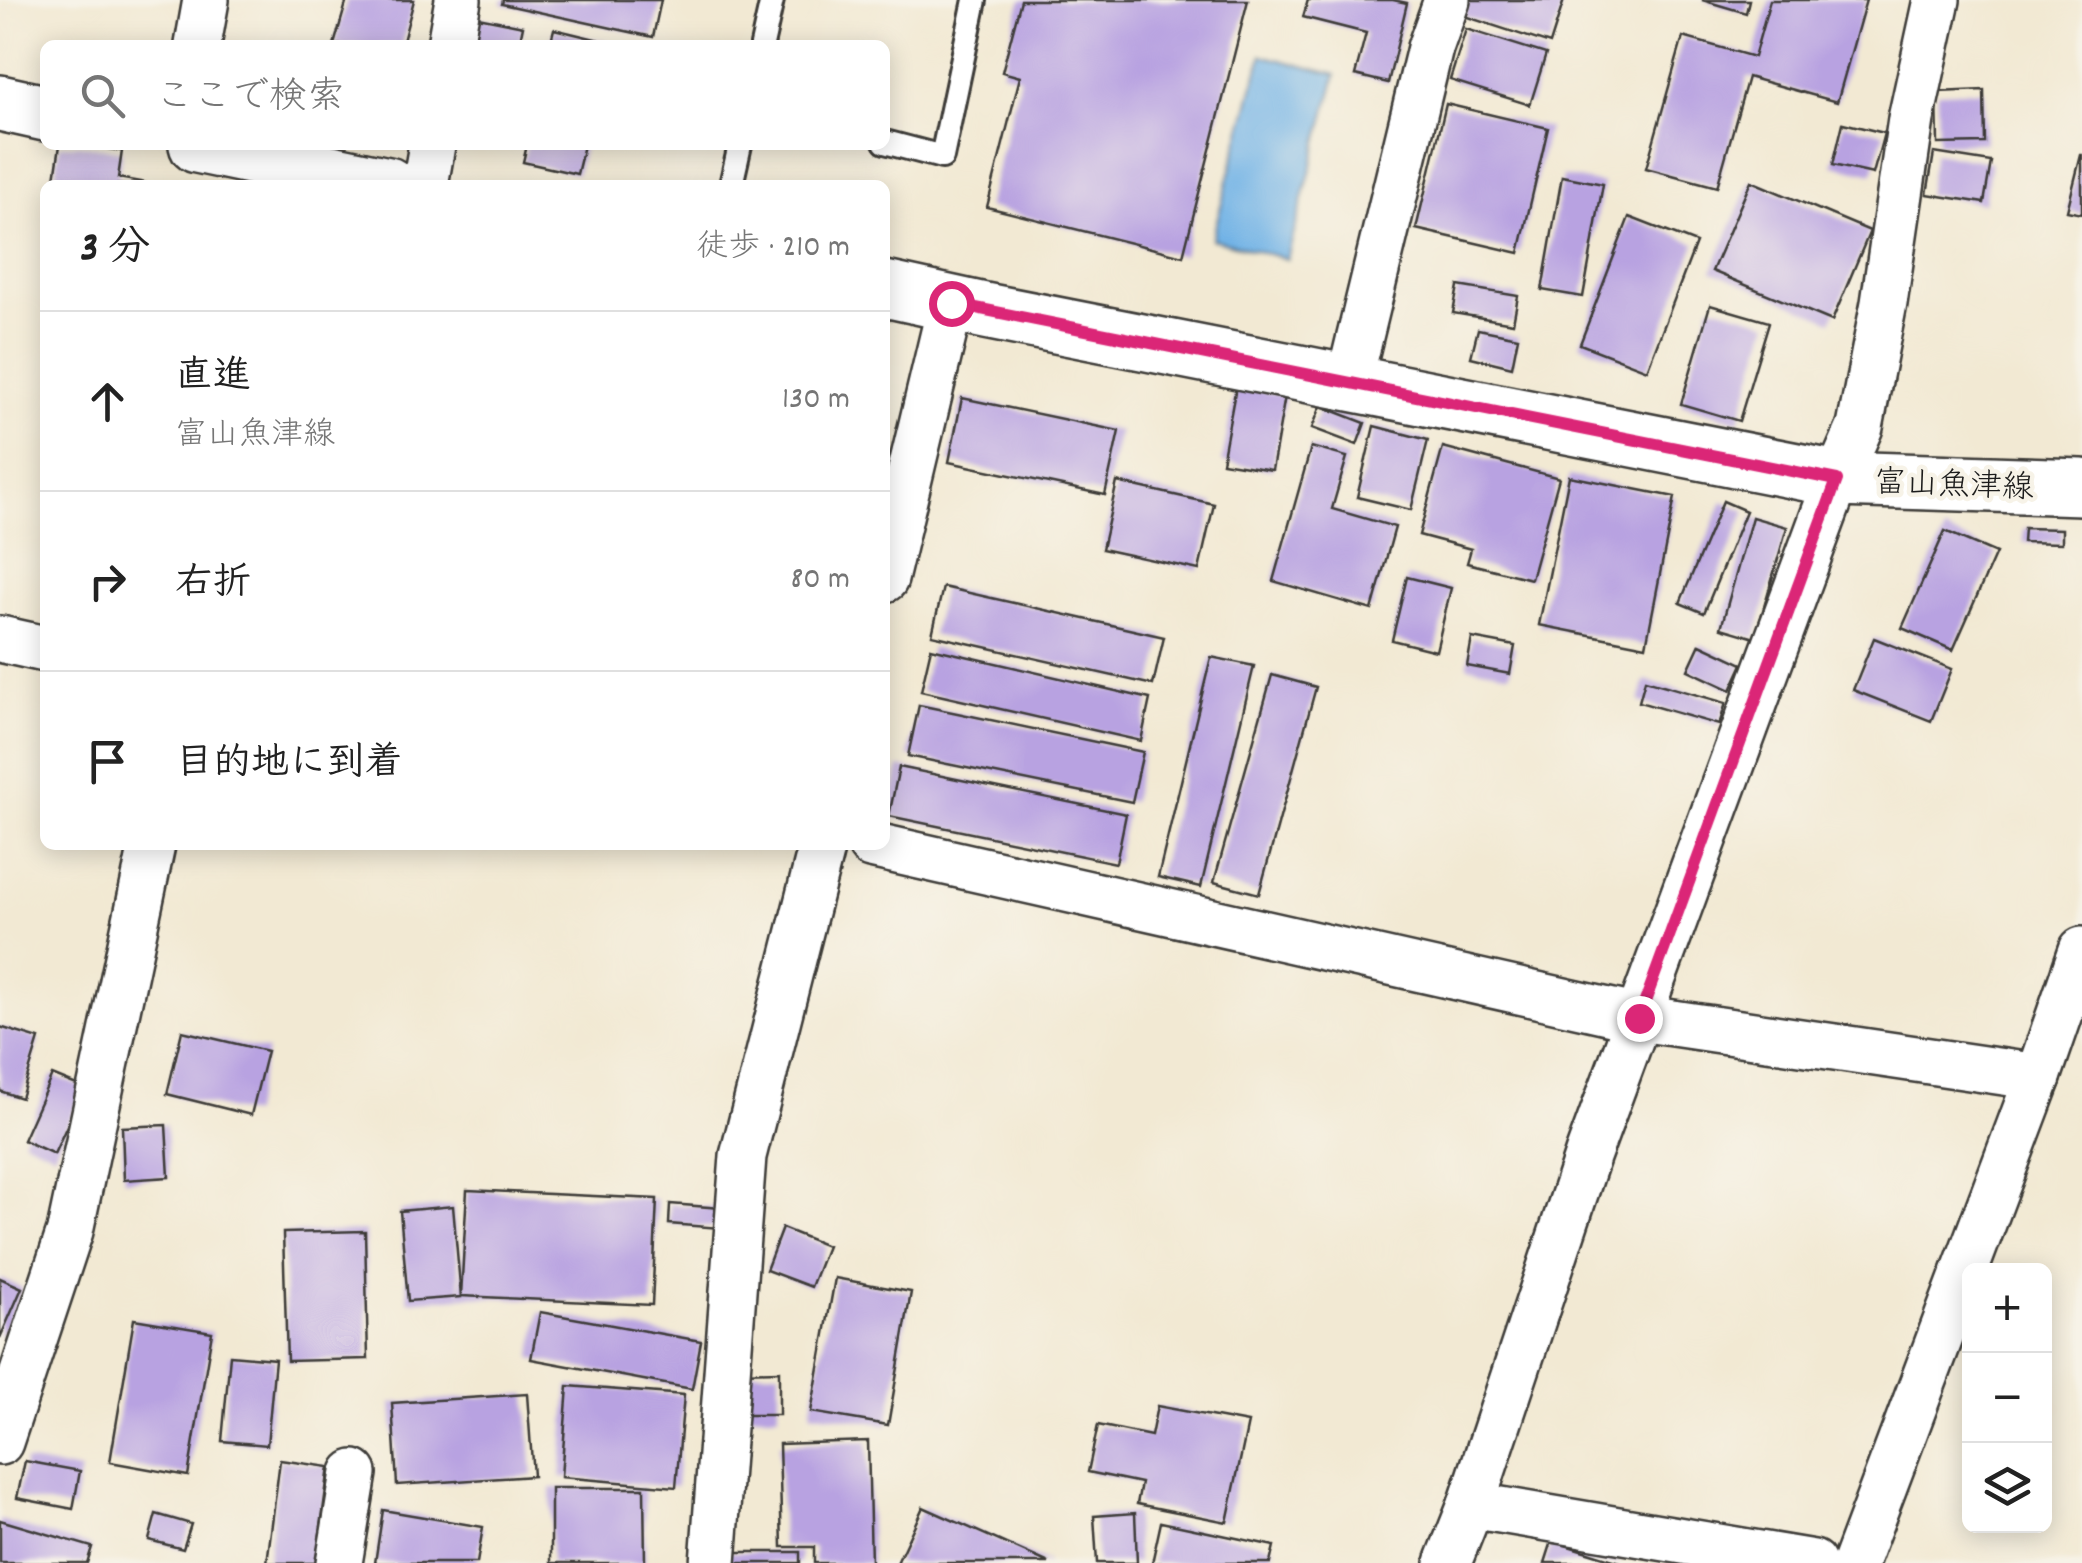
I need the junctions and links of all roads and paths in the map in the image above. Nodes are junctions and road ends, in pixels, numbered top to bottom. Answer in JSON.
{"nodes":[{"id":1,"x":206,"y":0,"type":"edge"},
{"id":2,"x":458,"y":0,"type":"edge"},
{"id":3,"x":772,"y":0,"type":"edge"},
{"id":4,"x":975,"y":0,"type":"edge"},
{"id":5,"x":1447,"y":0,"type":"edge"},
{"id":6,"x":1937,"y":0,"type":"edge"},
{"id":7,"x":199,"y":40,"type":"edge"},
{"id":8,"x":451,"y":40,"type":"edge"},
{"id":9,"x":763,"y":40,"type":"edge"},
{"id":10,"x":0,"y":103,"type":"edge"},
{"id":11,"x":40,"y":112,"type":"edge"},
{"id":12,"x":890,"y":143,"type":"edge"},
{"id":13,"x":214,"y":150,"type":"edge"},
{"id":14,"x":431,"y":150,"type":"edge"},
{"id":15,"x":739,"y":150,"type":"edge"},
{"id":16,"x":293,"y":175,"type":"edge"},
{"id":17,"x":340,"y":180,"type":"edge"},
{"id":18,"x":425,"y":180,"type":"edge"},
{"id":19,"x":733,"y":180,"type":"edge"},
{"id":20,"x":890,"y":290,"type":"edge"},
{"id":21,"x":951,"y":303,"type":"junction"},
{"id":22,"x":1349,"y":382,"type":"junction"},
{"id":23,"x":1837,"y":480,"type":"junction"},
{"id":24,"x":2082,"y":487,"type":"edge"},
{"id":25,"x":890,"y":558,"type":"edge"},
{"id":26,"x":0,"y":639,"type":"edge"},
{"id":27,"x":40,"y":648,"type":"edge"},
{"id":28,"x":890,"y":849,"type":"edge"},
{"id":29,"x":151,"y":850,"type":"edge"},
{"id":30,"x":821,"y":850,"type":"edge"},
{"id":31,"x":2082,"y":950,"type":"edge"},
{"id":32,"x":1639,"y":1018,"type":"junction"},
{"id":33,"x":2038,"y":1077,"type":"junction"},
{"id":34,"x":0,"y":1442,"type":"edge"},
{"id":35,"x":354,"y":1473,"type":"dead end"},
{"id":36,"x":1471,"y":1505,"type":"junction"},
{"id":37,"x":339,"y":1563,"type":"edge"},
{"id":38,"x":714,"y":1563,"type":"edge"},
{"id":39,"x":1448,"y":1563,"type":"edge"},
{"id":40,"x":1813,"y":1563,"type":"edge"},
{"id":41,"x":1855,"y":1563,"type":"edge"}],
"edges":[{"from":1,"to":7,"type":"street"},
{"from":2,"to":8,"type":"street"},
{"from":3,"to":9,"type":"lane"},
{"from":4,"to":12,"type":"lane"},
{"from":5,"to":22,"type":"street"},
{"from":6,"to":23,"type":"street"},
{"from":10,"to":11,"type":"main road"},
{"from":13,"to":16,"type":"main road"},
{"from":14,"to":18,"type":"street"},
{"from":15,"to":19,"type":"lane"},
{"from":16,"to":17,"type":"main road"},
{"from":20,"to":21,"type":"main road","name":"富山魚津線"},
{"from":21,"to":22,"type":"main road","name":"富山魚津線"},
{"from":21,"to":25,"type":"street"},
{"from":22,"to":23,"type":"main road","name":"富山魚津線"},
{"from":23,"to":24,"type":"main road","name":"富山魚津線"},
{"from":23,"to":32,"type":"street"},
{"from":26,"to":27,"type":"street"},
{"from":28,"to":32,"type":"street"},
{"from":29,"to":34,"type":"street"},
{"from":30,"to":38,"type":"street"},
{"from":31,"to":33,"type":"street"},
{"from":32,"to":33,"type":"street"},
{"from":32,"to":36,"type":"street"},
{"from":33,"to":41,"type":"street"},
{"from":35,"to":37,"type":"street"},
{"from":36,"to":39,"type":"street"},
{"from":36,"to":40,"type":"street"}]}
